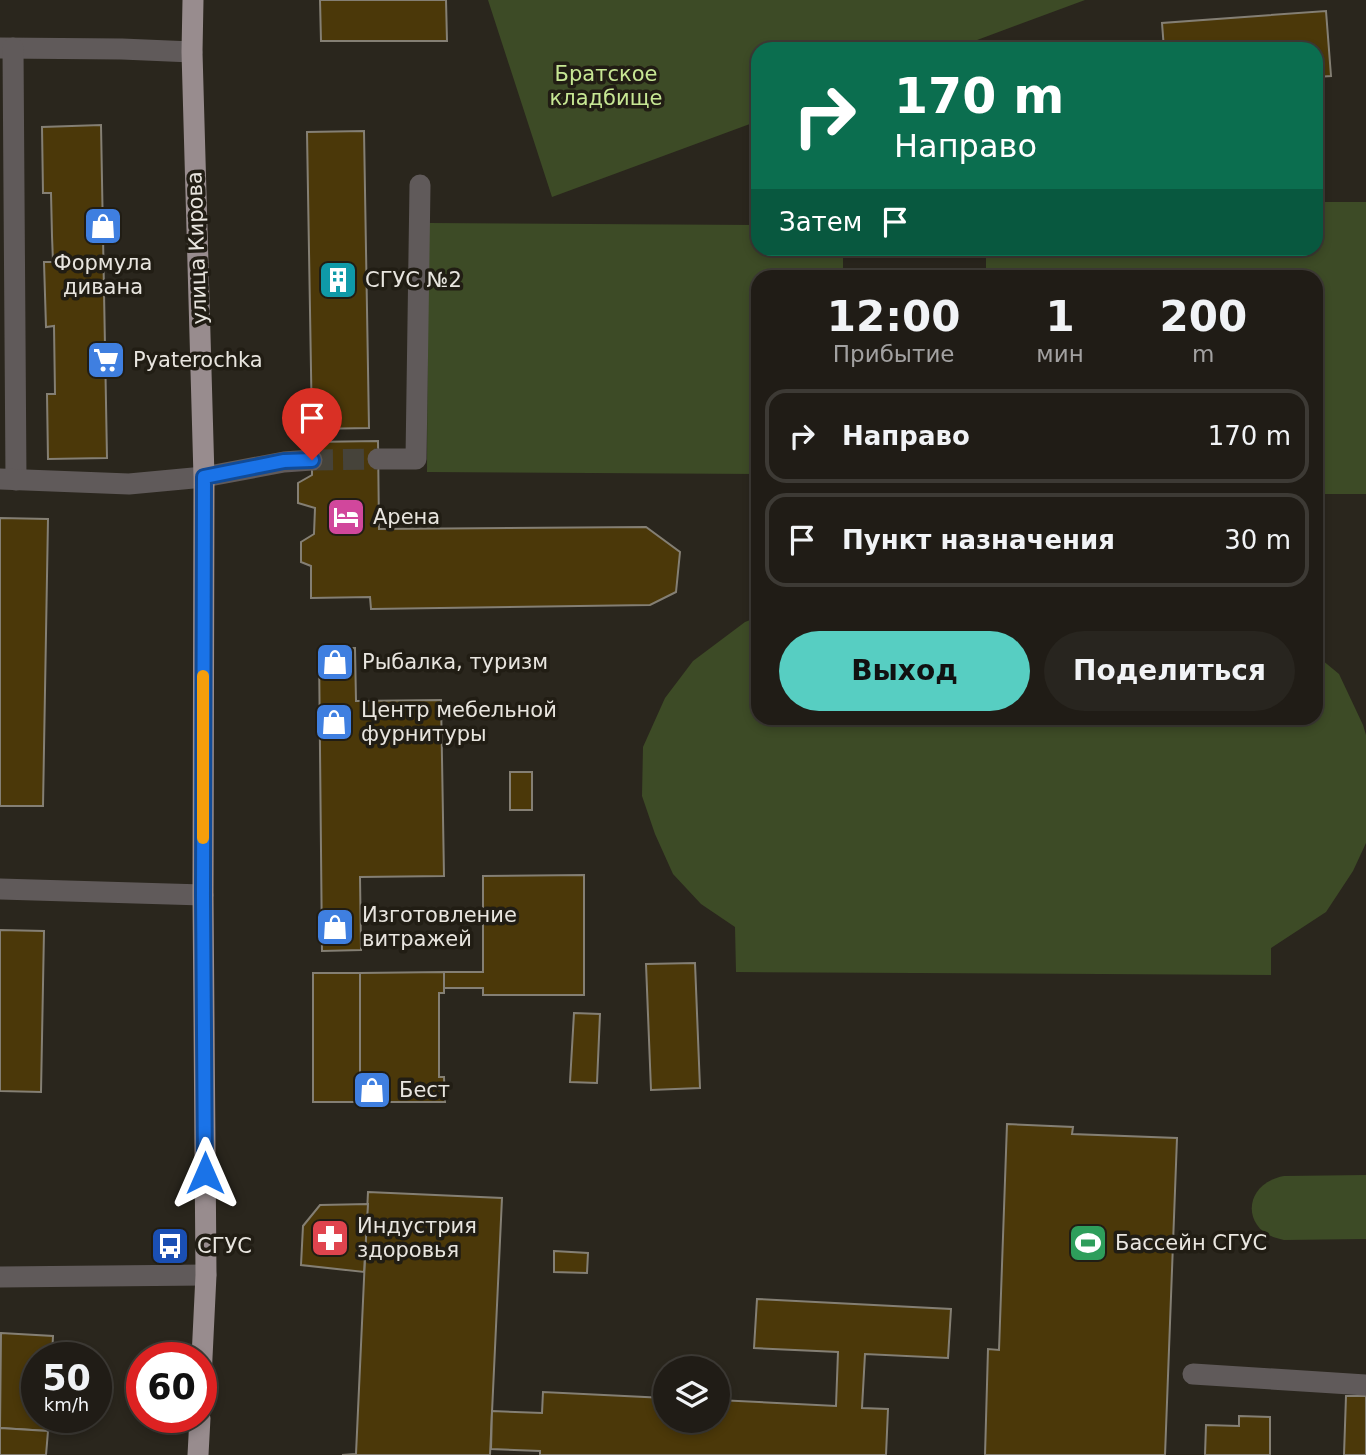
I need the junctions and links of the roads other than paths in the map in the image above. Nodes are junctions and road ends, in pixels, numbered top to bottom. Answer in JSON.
{"nodes":[{"id":1,"x":192,"y":0,"type":"edge"},
{"id":2,"x":7,"y":48,"type":"edge"},
{"id":3,"x":192,"y":52,"type":"junction"},
{"id":4,"x":7,"y":104,"type":"edge"},
{"id":5,"x":420,"y":185,"type":"dead end"},
{"id":6,"x":7,"y":212,"type":"edge"},
{"id":7,"x":378,"y":459,"type":"tunnel mouth"},
{"id":8,"x":312,"y":460,"type":"tunnel mouth"},
{"id":9,"x":204,"y":477,"type":"junction"},
{"id":10,"x":8,"y":479,"type":"edge"},
{"id":11,"x":0,"y":890,"type":"edge"},
{"id":12,"x":203,"y":895,"type":"junction"},
{"id":13,"x":206,"y":1275,"type":"junction"},
{"id":14,"x":0,"y":1277,"type":"edge"},
{"id":15,"x":203,"y":1342,"type":"edge"},
{"id":16,"x":1193,"y":1374,"type":"dead end"},
{"id":17,"x":1366,"y":1385,"type":"edge"},
{"id":18,"x":199,"y":1433,"type":"edge"},
{"id":19,"x":198,"y":1455,"type":"edge"}],
"edges":[{"from":1,"to":3,"type":"main road","name":"улица Кирова"},
{"from":2,"to":3,"type":"street"},
{"from":2,"to":4,"type":"street"},
{"from":3,"to":9,"type":"main road","name":"улица Кирова"},
{"from":4,"to":6,"type":"street"},
{"from":5,"to":7,"type":"street"},
{"from":6,"to":10,"type":"street"},
{"from":8,"to":9,"type":"street"},
{"from":9,"to":10,"type":"street"},
{"from":9,"to":12,"type":"main road","name":"улица Кирова"},
{"from":11,"to":12,"type":"street"},
{"from":12,"to":13,"type":"main road","name":"улица Кирова"},
{"from":13,"to":14,"type":"street"},
{"from":13,"to":15,"type":"main road","name":"улица Кирова"},
{"from":16,"to":17,"type":"street"},
{"from":18,"to":19,"type":"main road"}]}
